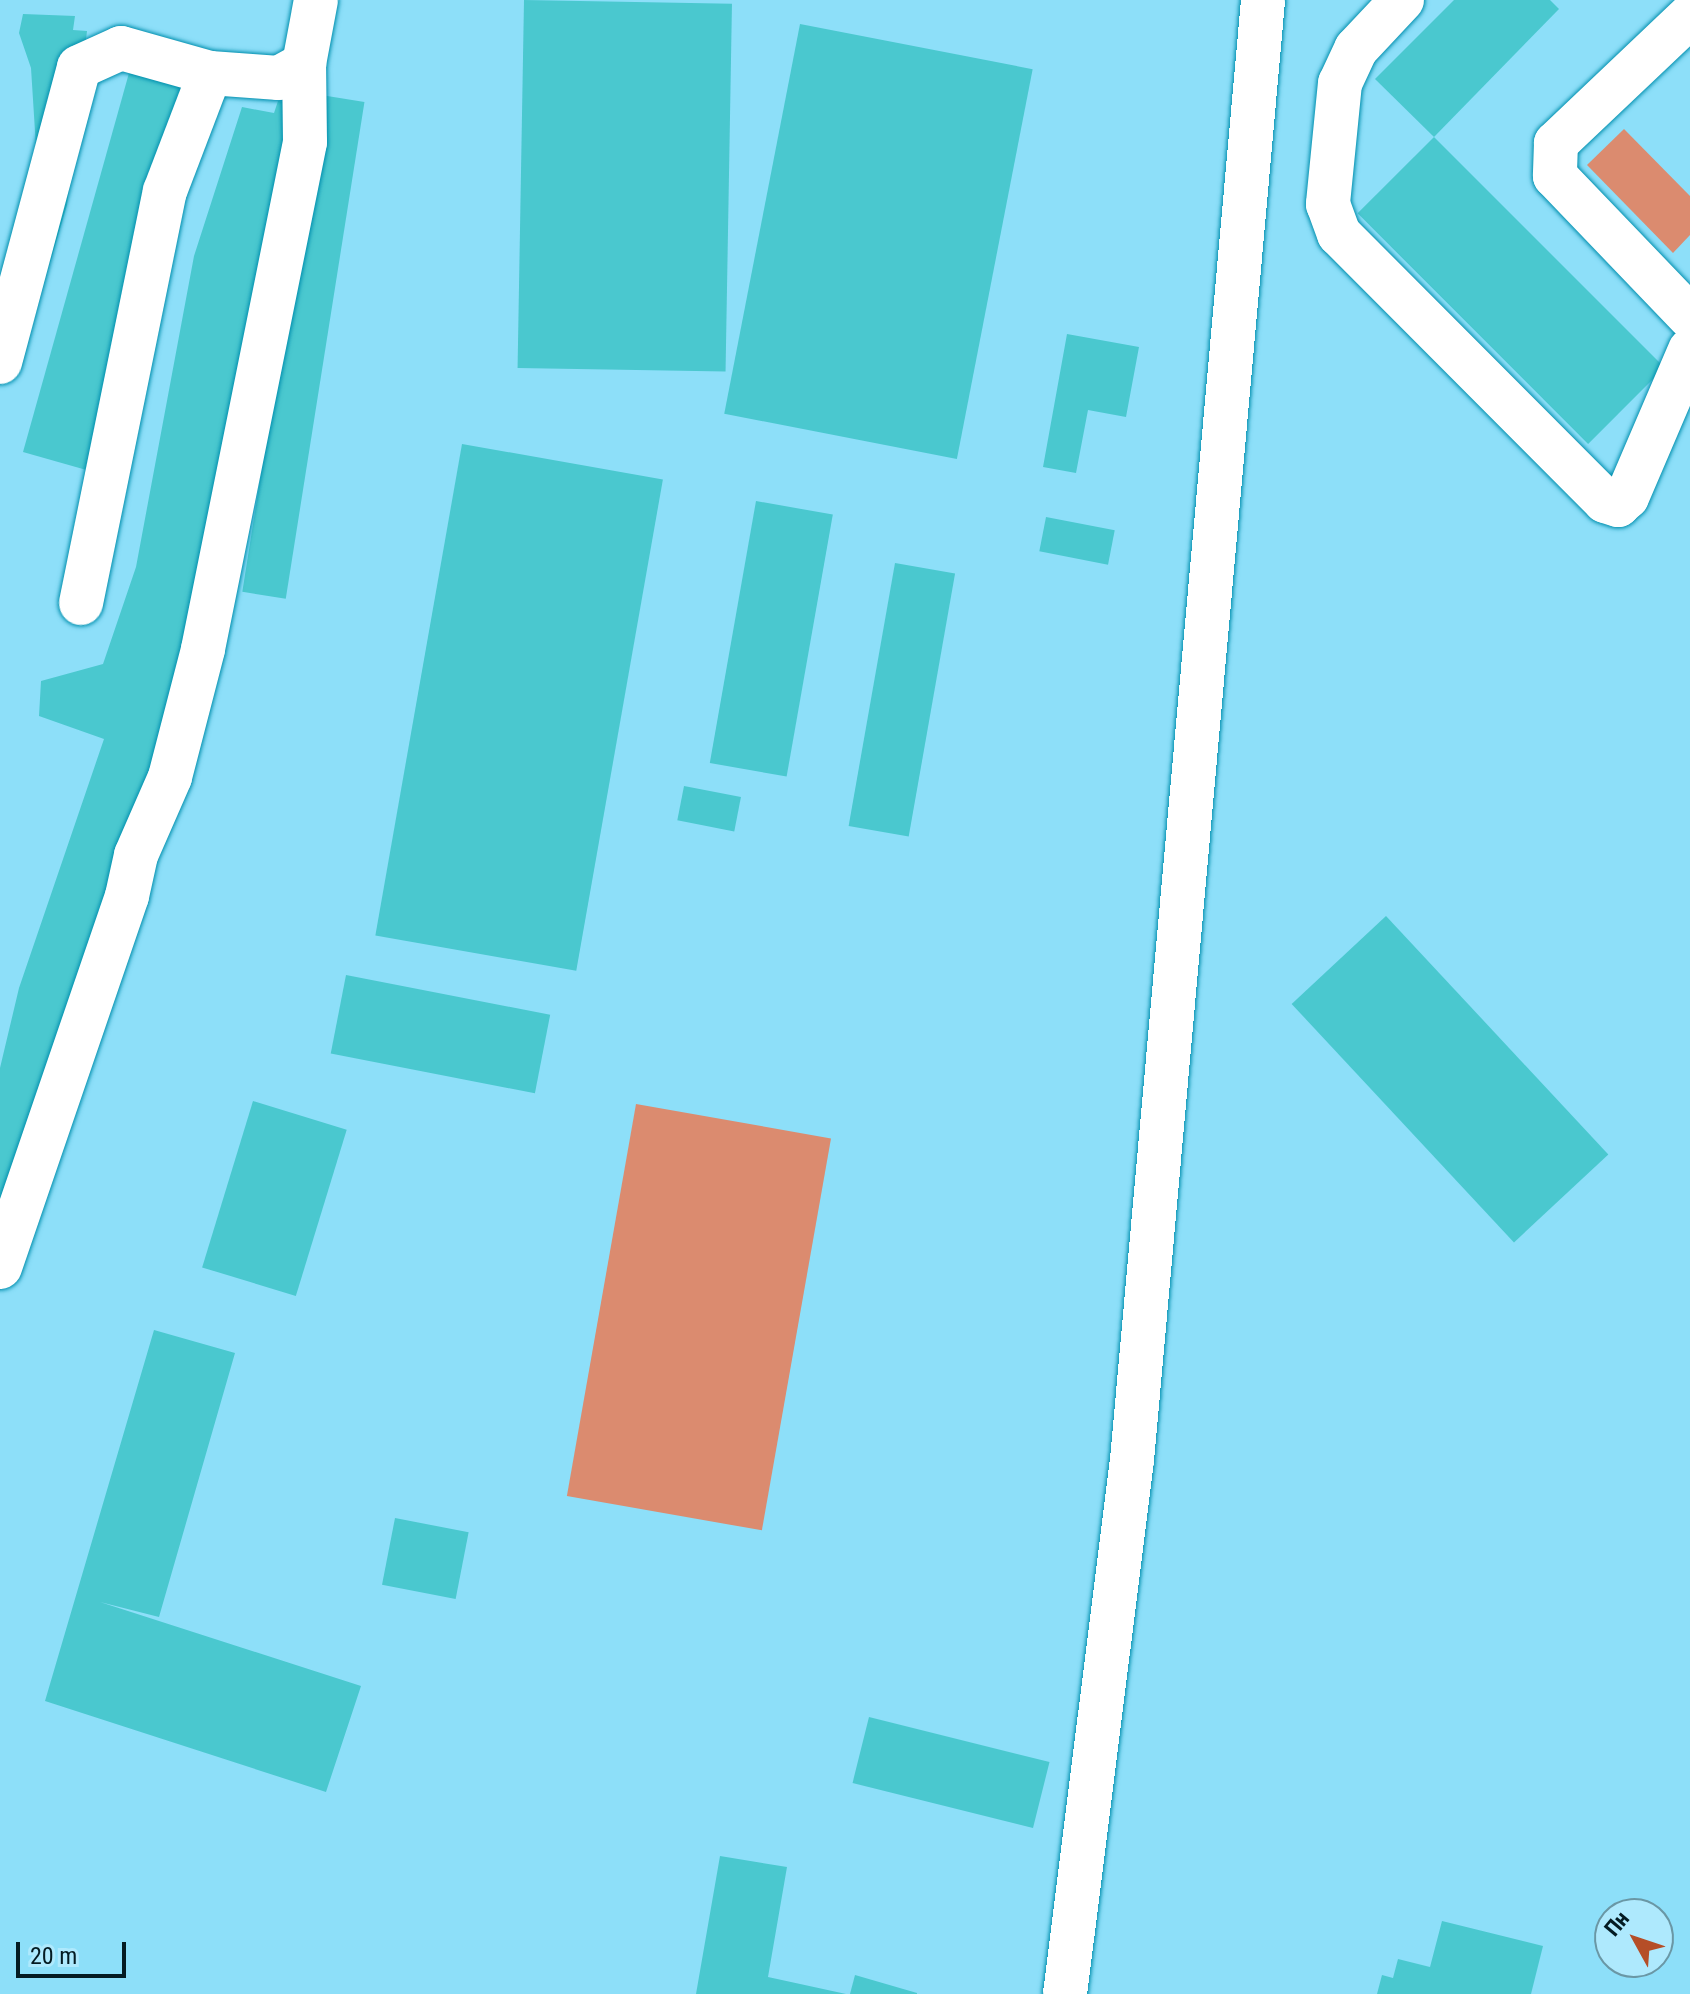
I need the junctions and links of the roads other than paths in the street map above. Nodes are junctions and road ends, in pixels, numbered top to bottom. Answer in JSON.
{"nodes":[{"id":1,"x":316,"y":0,"type":"edge"},
{"id":2,"x":1263,"y":0,"type":"edge"},
{"id":3,"x":1402,"y":0,"type":"edge"},
{"id":4,"x":1674,"y":0,"type":"edge"},
{"id":5,"x":1690,"y":15,"type":"edge"},
{"id":6,"x":304,"y":64,"type":"junction"},
{"id":7,"x":210,"y":73,"type":"junction"},
{"id":8,"x":1690,"y":317,"type":"edge"},
{"id":9,"x":1690,"y":350,"type":"edge"},
{"id":10,"x":0,"y":362,"type":"edge"},
{"id":11,"x":81,"y":603,"type":"dead end"},
{"id":12,"x":0,"y":1267,"type":"edge"},
{"id":13,"x":1065,"y":1994,"type":"edge"}],
"edges":[{"from":1,"to":6,"type":"street"},
{"from":2,"to":13,"type":"street"},
{"from":3,"to":9,"type":"street"},
{"from":4,"to":5,"type":"street"},
{"from":5,"to":8,"type":"street"},
{"from":6,"to":7,"type":"street"},
{"from":6,"to":12,"type":"street"},
{"from":7,"to":10,"type":"street"},
{"from":7,"to":11,"type":"street"}]}
